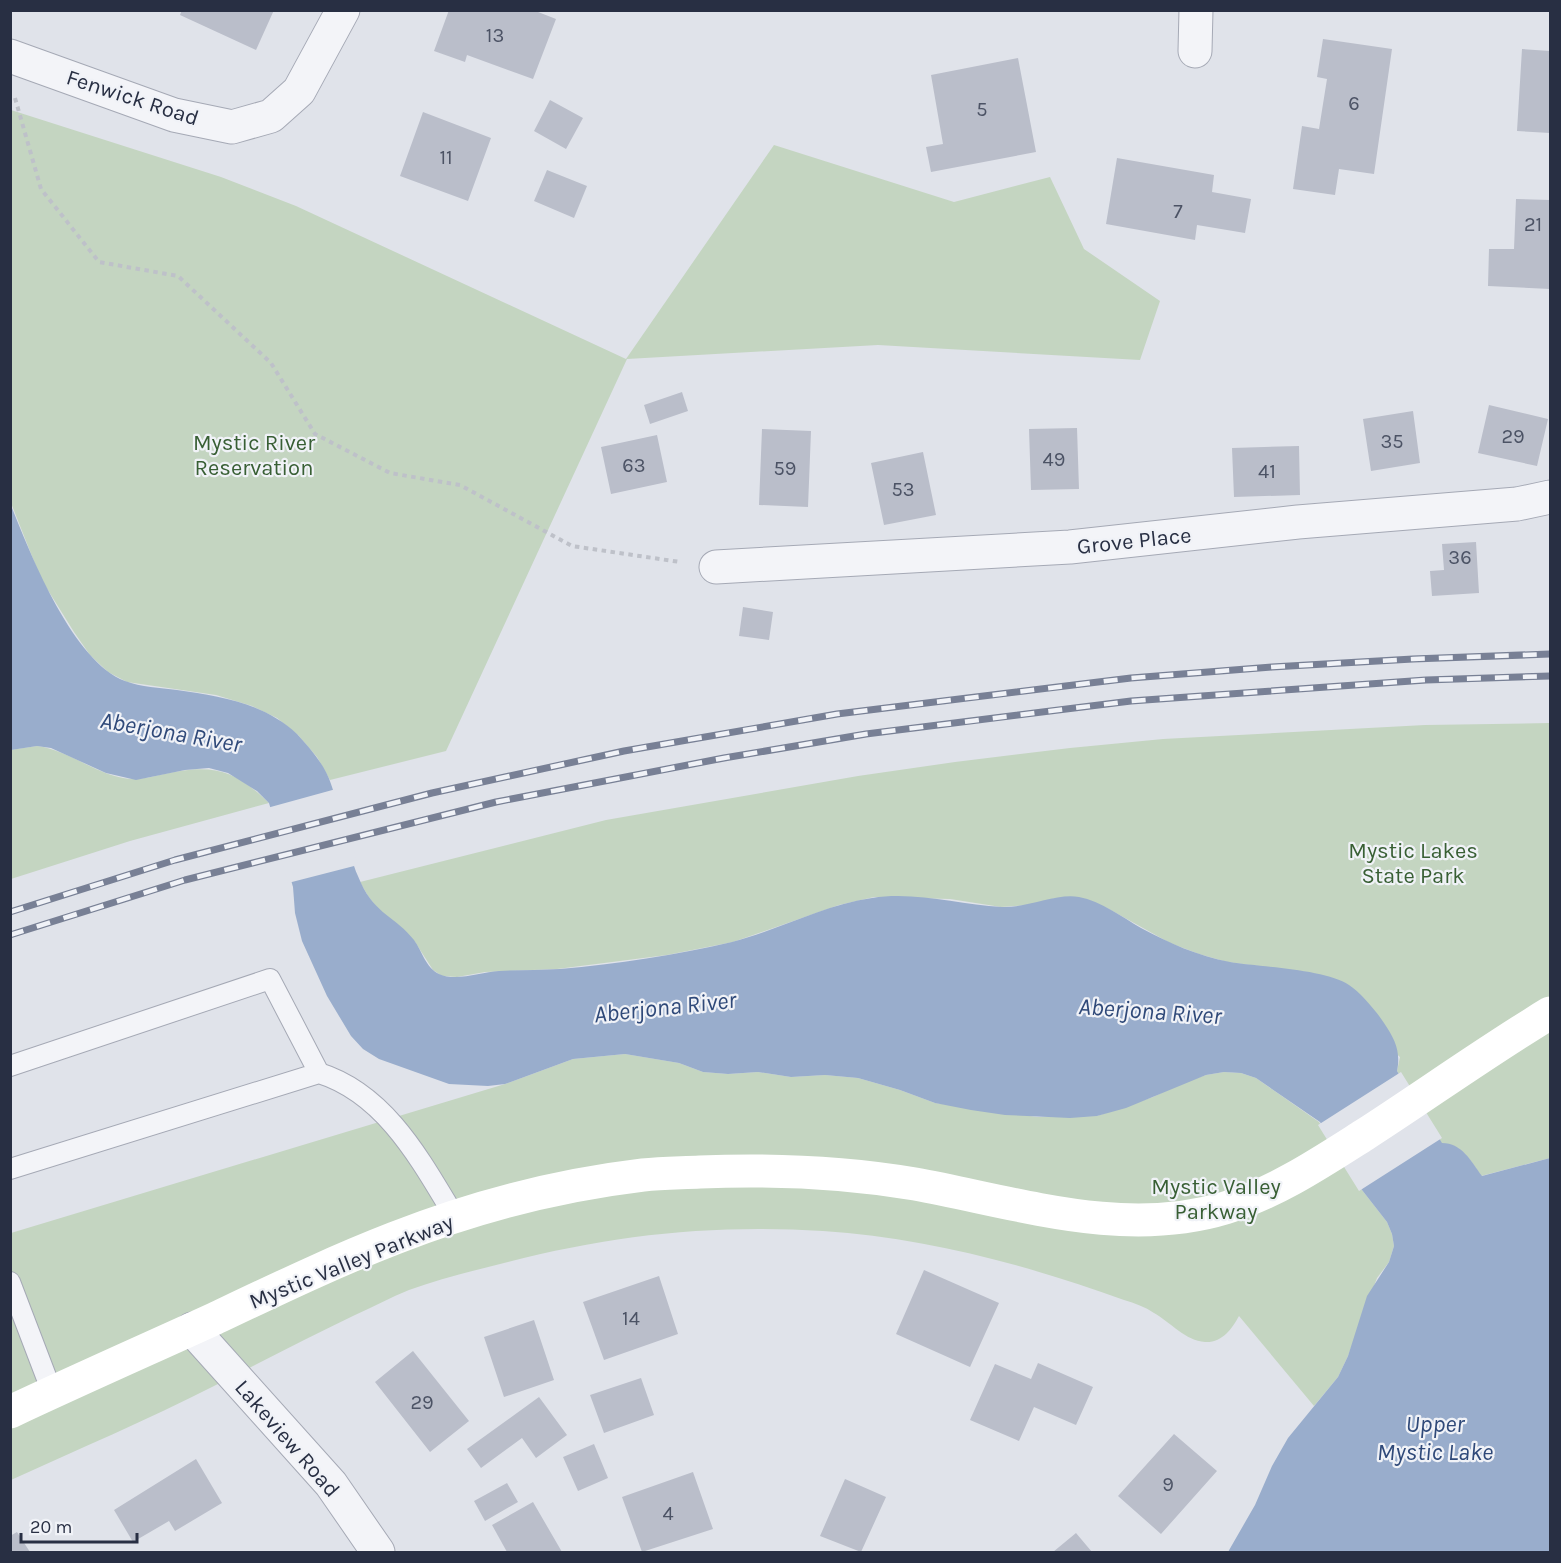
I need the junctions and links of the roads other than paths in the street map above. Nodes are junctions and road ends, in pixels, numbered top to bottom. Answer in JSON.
{"nodes":[{"id":1,"x":342,"y":10,"type":"edge"},
{"id":2,"x":1196,"y":10,"type":"edge"},
{"id":3,"x":1195,"y":51,"type":"dead end"},
{"id":4,"x":10,"y":56,"type":"edge"},
{"id":5,"x":1551,"y":497,"type":"edge"},
{"id":6,"x":716,"y":567,"type":"road end"},
{"id":7,"x":1551,"y":1013,"type":"edge"},
{"id":8,"x":10,"y":1066,"type":"edge"},
{"id":9,"x":319,"y":1073,"type":"junction"},
{"id":10,"x":10,"y":1169,"type":"edge"},
{"id":11,"x":454,"y":1217,"type":"junction"},
{"id":12,"x":10,"y":1282,"type":"edge"},
{"id":13,"x":192,"y":1329,"type":"junction"},
{"id":14,"x":52,"y":1392,"type":"junction"},
{"id":15,"x":10,"y":1412,"type":"edge"},
{"id":16,"x":378,"y":1552,"type":"edge"}],
"edges":[{"from":1,"to":4,"type":"street","name":"Fenwick Road"},
{"from":2,"to":3,"type":"street"},
{"from":5,"to":6,"type":"street","name":"Grove Place"},
{"from":7,"to":11,"type":"main road","name":"Mystic Valley Parkway"},
{"from":8,"to":9,"type":"lane"},
{"from":9,"to":10,"type":"lane"},
{"from":9,"to":11,"type":"lane"},
{"from":11,"to":13,"type":"main road","name":"Mystic Valley Parkway"},
{"from":12,"to":14,"type":"lane"},
{"from":13,"to":14,"type":"main road","name":"Mystic Valley Parkway"},
{"from":13,"to":16,"type":"street","name":"Lakeview Road"},
{"from":14,"to":15,"type":"main road","name":"Mystic Valley Parkway"}]}
